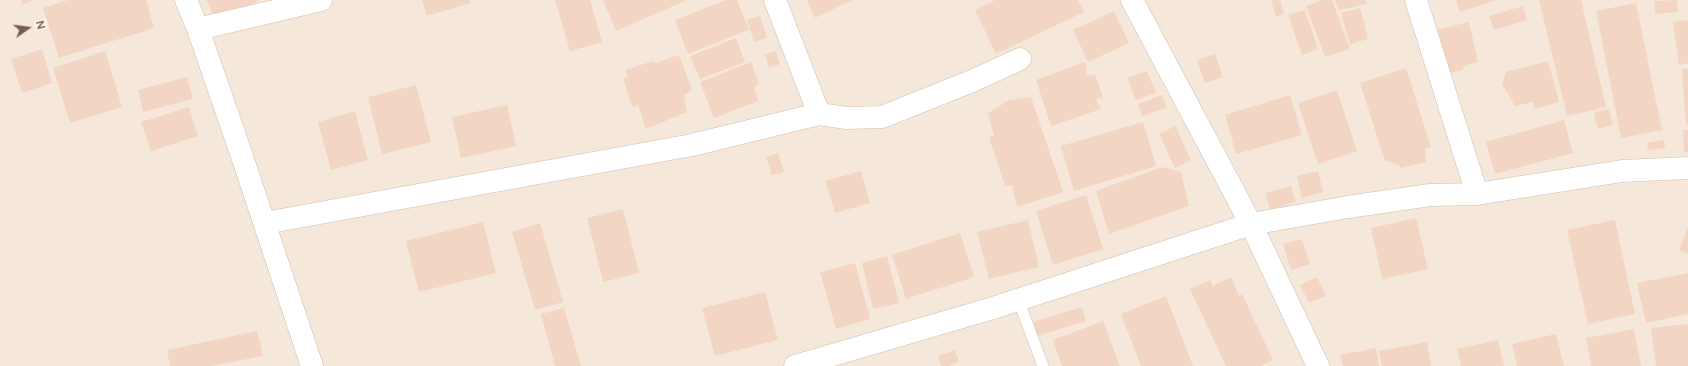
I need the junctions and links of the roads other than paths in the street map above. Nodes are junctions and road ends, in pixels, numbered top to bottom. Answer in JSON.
{"nodes":[{"id":1,"x":186,"y":0,"type":"edge"},
{"id":2,"x":321,"y":0,"type":"edge"},
{"id":3,"x":775,"y":0,"type":"edge"},
{"id":4,"x":1132,"y":0,"type":"edge"},
{"id":5,"x":1416,"y":0,"type":"edge"},
{"id":6,"x":198,"y":29,"type":"junction"},
{"id":7,"x":1020,"y":59,"type":"dead end"},
{"id":8,"x":820,"y":114,"type":"junction"},
{"id":9,"x":1688,"y":168,"type":"edge"},
{"id":10,"x":1477,"y":194,"type":"junction"},
{"id":11,"x":265,"y":223,"type":"junction"},
{"id":12,"x":1250,"y":224,"type":"junction"},
{"id":13,"x":1018,"y":299,"type":"junction"},
{"id":14,"x":312,"y":366,"type":"edge"},
{"id":15,"x":795,"y":366,"type":"edge"},
{"id":16,"x":1043,"y":366,"type":"edge"},
{"id":17,"x":1318,"y":366,"type":"edge"}],
"edges":[{"from":1,"to":6,"type":"street"},
{"from":2,"to":6,"type":"street"},
{"from":3,"to":8,"type":"street"},
{"from":4,"to":12,"type":"street"},
{"from":5,"to":10,"type":"street"},
{"from":6,"to":11,"type":"street"},
{"from":7,"to":8,"type":"street"},
{"from":8,"to":11,"type":"street"},
{"from":9,"to":10,"type":"street"},
{"from":10,"to":12,"type":"street"},
{"from":11,"to":14,"type":"street"},
{"from":12,"to":13,"type":"street"},
{"from":12,"to":17,"type":"street"},
{"from":13,"to":15,"type":"street"},
{"from":13,"to":16,"type":"lane"}]}
